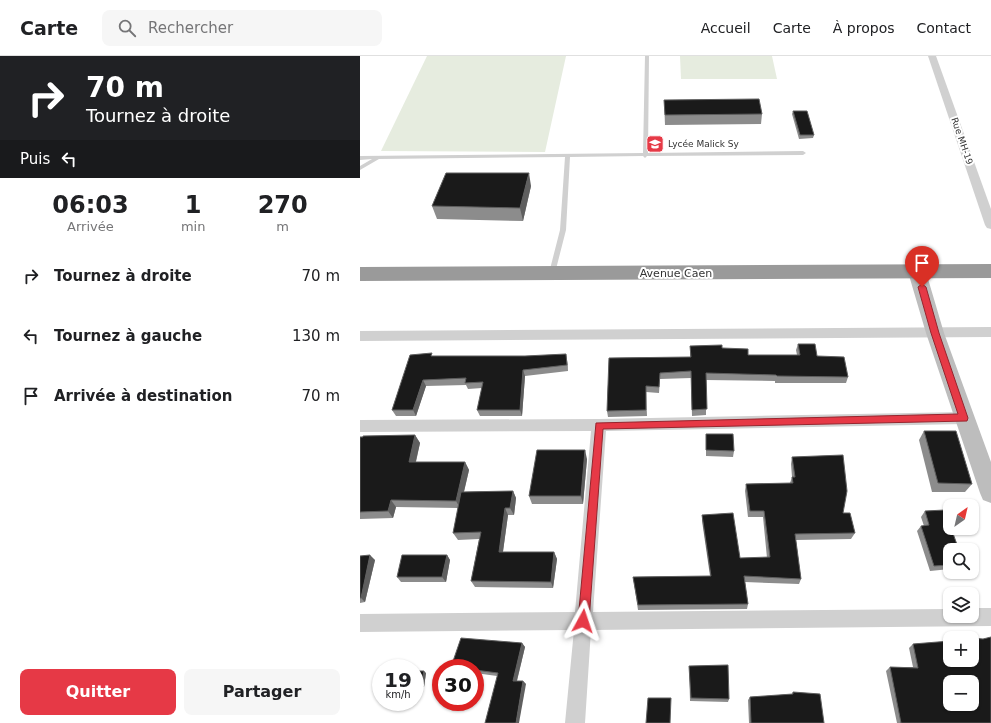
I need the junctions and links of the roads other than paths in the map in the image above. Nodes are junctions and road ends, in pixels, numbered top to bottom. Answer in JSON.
{"nodes":[{"id":1,"x":648,"y":56,"type":"edge"},
{"id":2,"x":932,"y":56,"type":"edge"},
{"id":3,"x":803,"y":154,"type":"dead end"},
{"id":4,"x":568,"y":156,"type":"junction"},
{"id":5,"x":645,"y":156,"type":"junction"},
{"id":6,"x":360,"y":158,"type":"edge"},
{"id":7,"x":379,"y":158,"type":"junction"},
{"id":8,"x":360,"y":168,"type":"edge"},
{"id":9,"x":991,"y":225,"type":"edge"},
{"id":10,"x":991,"y":271,"type":"edge"},
{"id":11,"x":917,"y":272,"type":"junction"},
{"id":12,"x":360,"y":274,"type":"edge"},
{"id":13,"x":552,"y":274,"type":"junction"},
{"id":14,"x":991,"y":332,"type":"edge"},
{"id":15,"x":935,"y":333,"type":"junction"},
{"id":16,"x":360,"y":336,"type":"edge"},
{"id":17,"x":964,"y":418,"type":"junction"},
{"id":18,"x":360,"y":426,"type":"edge"},
{"id":19,"x":599,"y":426,"type":"junction"},
{"id":20,"x":991,"y":493,"type":"edge"},
{"id":21,"x":991,"y":617,"type":"edge"},
{"id":22,"x":583,"y":621,"type":"junction"},
{"id":23,"x":360,"y":623,"type":"edge"},
{"id":24,"x":575,"y":723,"type":"edge"}],
"edges":[{"from":1,"to":5,"type":"lane"},
{"from":2,"to":9,"type":"street","name":"Rue MH-19"},
{"from":3,"to":5,"type":"lane"},
{"from":4,"to":5,"type":"lane"},
{"from":4,"to":7,"type":"lane"},
{"from":4,"to":13,"type":"lane"},
{"from":6,"to":7,"type":"lane"},
{"from":7,"to":8,"type":"lane"},
{"from":10,"to":11,"type":"highway","name":"Avenue Caen"},
{"from":11,"to":13,"type":"highway","name":"Avenue Caen"},
{"from":11,"to":15,"type":"street"},
{"from":12,"to":13,"type":"highway","name":"Avenue Caen"},
{"from":14,"to":15,"type":"street"},
{"from":15,"to":16,"type":"street"},
{"from":15,"to":17,"type":"street"},
{"from":17,"to":19,"type":"street"},
{"from":17,"to":20,"type":"street"},
{"from":18,"to":19,"type":"street"},
{"from":19,"to":22,"type":"street"},
{"from":21,"to":22,"type":"street"},
{"from":22,"to":23,"type":"street"},
{"from":22,"to":24,"type":"street"}]}
